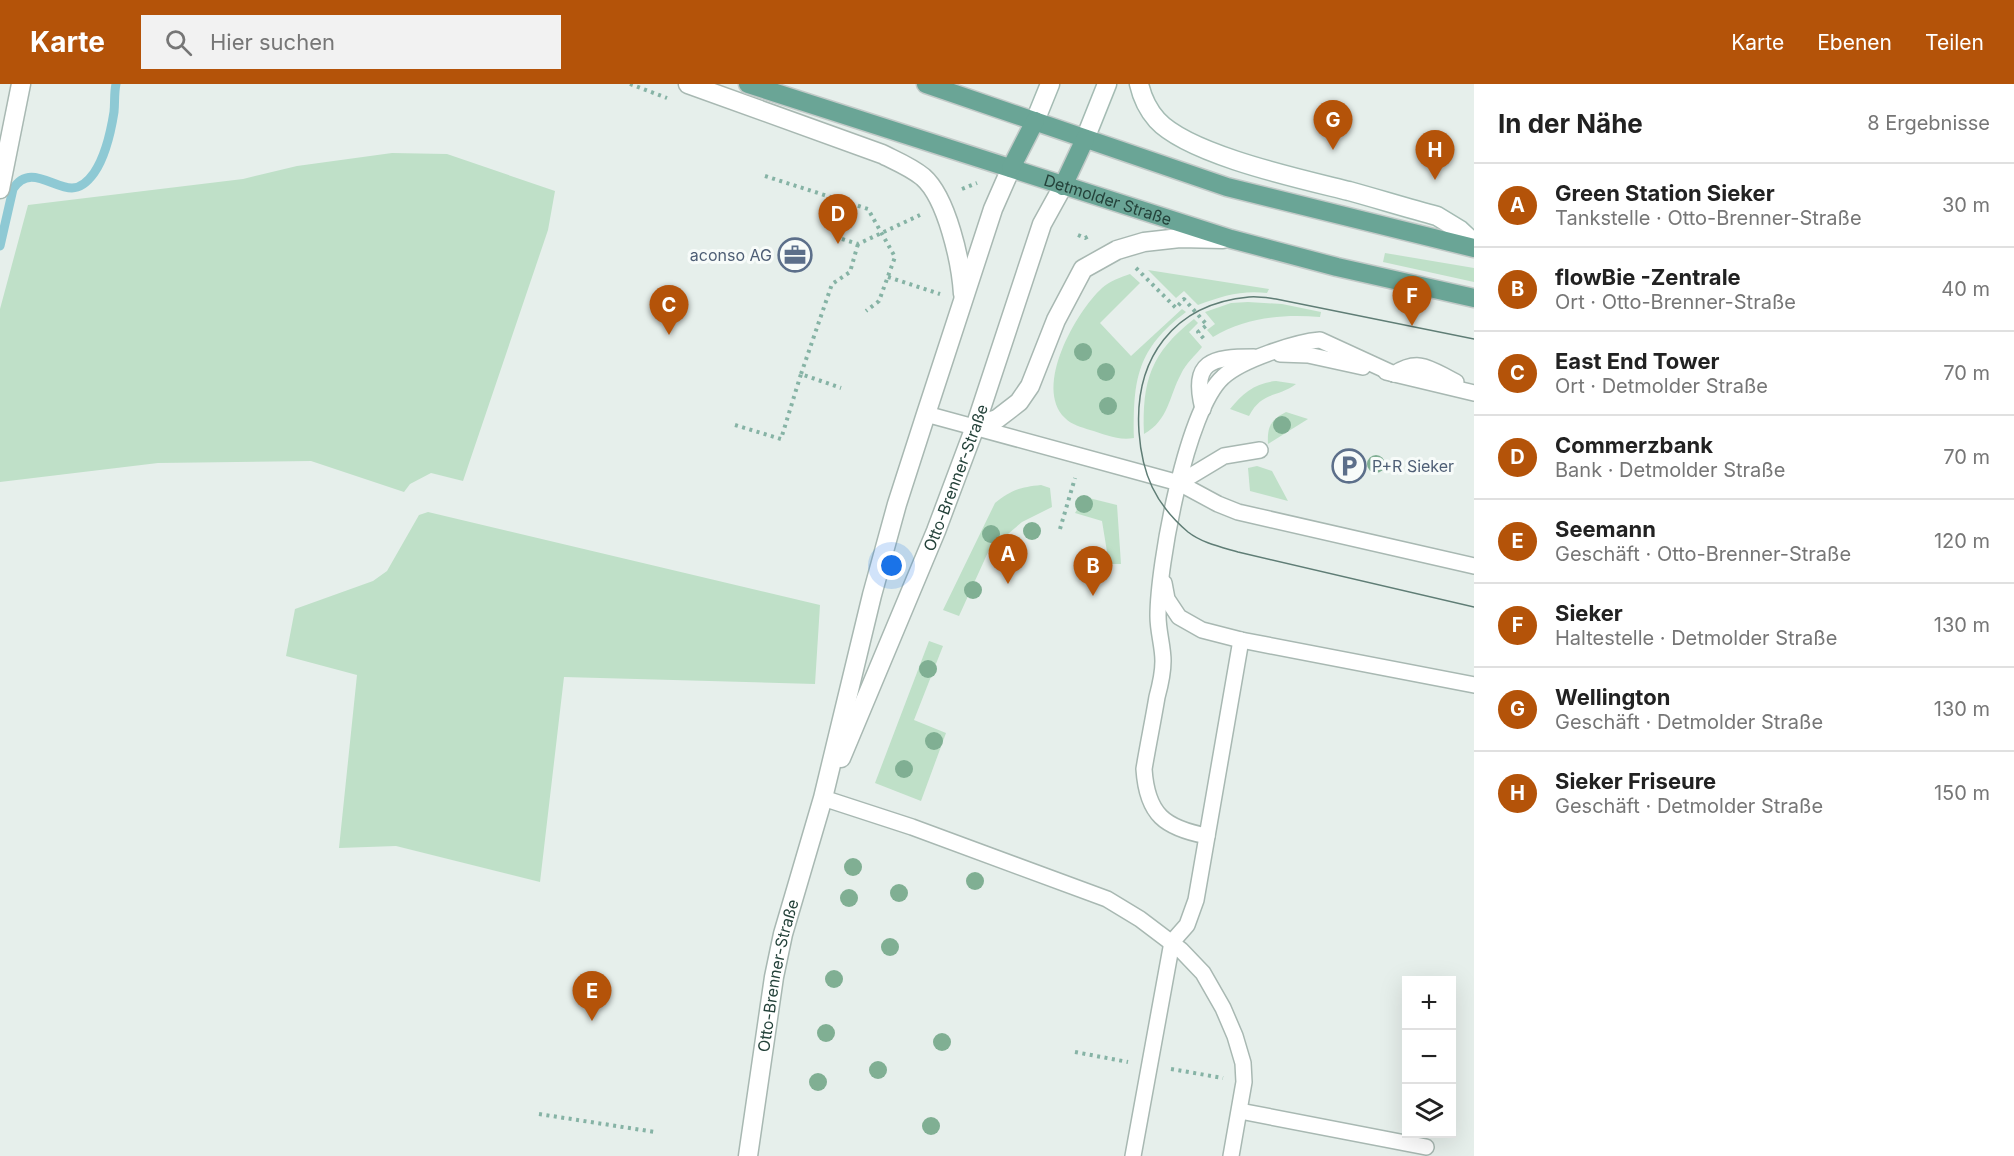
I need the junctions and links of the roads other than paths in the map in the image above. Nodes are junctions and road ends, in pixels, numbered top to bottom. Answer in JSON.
{"nodes":[{"id":1,"x":21,"y":84,"type":"edge"},
{"id":2,"x":688,"y":84,"type":"edge"},
{"id":3,"x":748,"y":84,"type":"edge"},
{"id":4,"x":926,"y":84,"type":"edge"},
{"id":5,"x":1050,"y":84,"type":"edge"},
{"id":6,"x":1107,"y":84,"type":"edge"},
{"id":7,"x":1139,"y":84,"type":"edge"},
{"id":8,"x":1035,"y":121,"type":"junction"},
{"id":9,"x":1085,"y":139,"type":"junction"},
{"id":10,"x":1011,"y":168,"type":"junction"},
{"id":11,"x":1063,"y":186,"type":"junction"},
{"id":12,"x":0,"y":189,"type":"edge"},
{"id":13,"x":1230,"y":239,"type":"junction"},
{"id":14,"x":1474,"y":243,"type":"edge"},
{"id":15,"x":1474,"y":248,"type":"edge"},
{"id":16,"x":1474,"y":298,"type":"edge"},
{"id":17,"x":964,"y":301,"type":"junction"},
{"id":18,"x":1474,"y":391,"type":"edge"},
{"id":19,"x":926,"y":414,"type":"junction"},
{"id":20,"x":975,"y":427,"type":"junction"},
{"id":21,"x":1260,"y":450,"type":"dead end"},
{"id":22,"x":1179,"y":483,"type":"junction"},
{"id":23,"x":1474,"y":566,"type":"edge"},
{"id":24,"x":1161,"y":569,"type":"junction"},
{"id":25,"x":1241,"y":640,"type":"junction"},
{"id":26,"x":1474,"y":685,"type":"edge"},
{"id":27,"x":824,"y":798,"type":"junction"},
{"id":28,"x":1208,"y":836,"type":"junction"},
{"id":29,"x":1172,"y":942,"type":"junction"},
{"id":30,"x":1240,"y":1111,"type":"junction"},
{"id":31,"x":1426,"y":1147,"type":"dead end"},
{"id":32,"x":748,"y":1156,"type":"edge"},
{"id":33,"x":1133,"y":1156,"type":"edge"},
{"id":34,"x":1232,"y":1156,"type":"edge"}],
"edges":[{"from":1,"to":12,"type":"street"},
{"from":2,"to":17,"type":"street"},
{"from":3,"to":10,"type":"main road","name":"Detmolder Straße"},
{"from":4,"to":8,"type":"main road"},
{"from":5,"to":8,"type":"street"},
{"from":6,"to":9,"type":"street"},
{"from":7,"to":14,"type":"street"},
{"from":8,"to":9,"type":"main road"},
{"from":8,"to":10,"type":"main road"},
{"from":9,"to":11,"type":"main road"},
{"from":9,"to":15,"type":"main road"},
{"from":10,"to":11,"type":"main road","name":"Detmolder Straße"},
{"from":10,"to":17,"type":"street","name":"Otto-Brenner-Straße"},
{"from":11,"to":13,"type":"main road","name":"Detmolder Straße"},
{"from":11,"to":20,"type":"street","name":"Otto-Brenner-Straße"},
{"from":13,"to":16,"type":"main road","name":"Detmolder Straße"},
{"from":13,"to":20,"type":"street"},
{"from":17,"to":19,"type":"street","name":"Otto-Brenner-Straße"},
{"from":18,"to":22,"type":"lane"},
{"from":19,"to":20,"type":"lane"},
{"from":19,"to":27,"type":"street","name":"Otto-Brenner-Straße"},
{"from":20,"to":22,"type":"lane"},
{"from":20,"to":27,"type":"street","name":"Otto-Brenner-Straße"},
{"from":21,"to":22,"type":"lane"},
{"from":22,"to":23,"type":"lane"},
{"from":22,"to":24,"type":"lane"},
{"from":24,"to":25,"type":"lane"},
{"from":24,"to":28,"type":"lane"},
{"from":25,"to":26,"type":"lane"},
{"from":25,"to":28,"type":"lane"},
{"from":27,"to":29,"type":"lane"},
{"from":27,"to":32,"type":"street","name":"Otto-Brenner-Straße"},
{"from":28,"to":29,"type":"lane"},
{"from":29,"to":30,"type":"lane"},
{"from":29,"to":33,"type":"lane"},
{"from":30,"to":31,"type":"lane"},
{"from":30,"to":34,"type":"lane"}]}
